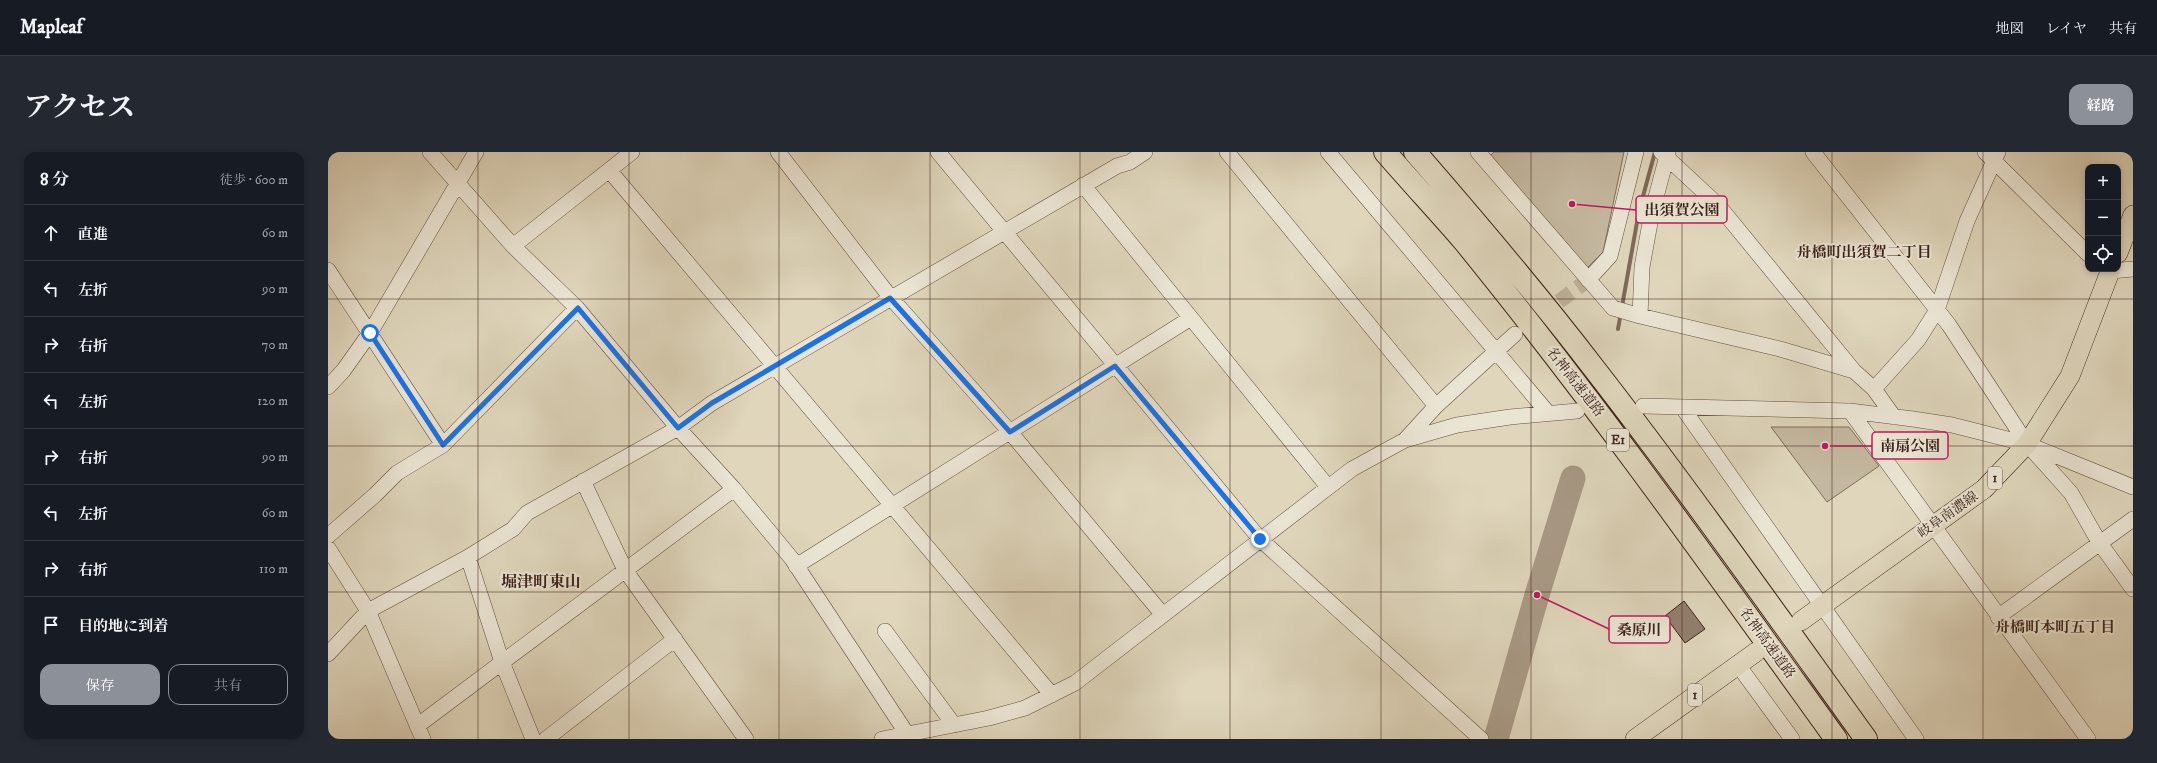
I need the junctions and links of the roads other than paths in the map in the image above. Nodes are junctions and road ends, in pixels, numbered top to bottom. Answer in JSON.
{"nodes":[{"id":1,"x":430,"y":152,"type":"edge"},
{"id":2,"x":476,"y":152,"type":"edge"},
{"id":3,"x":632,"y":152,"type":"edge"},
{"id":4,"x":778,"y":152,"type":"edge"},
{"id":5,"x":938,"y":152,"type":"edge"},
{"id":6,"x":1146,"y":152,"type":"edge"},
{"id":7,"x":1227,"y":152,"type":"edge"},
{"id":8,"x":1328,"y":152,"type":"edge"},
{"id":9,"x":1385,"y":152,"type":"edge"},
{"id":10,"x":1415,"y":152,"type":"edge"},
{"id":11,"x":1478,"y":152,"type":"edge"},
{"id":12,"x":1636,"y":152,"type":"edge"},
{"id":13,"x":1812,"y":152,"type":"edge"},
{"id":14,"x":1665,"y":154,"type":"edge"},
{"id":15,"x":1993,"y":155,"type":"edge"},
{"id":16,"x":1127,"y":157,"type":"edge"},
{"id":17,"x":609,"y":170,"type":"junction"},
{"id":18,"x":458,"y":183,"type":"junction"},
{"id":19,"x":1083,"y":185,"type":"junction"},
{"id":20,"x":2133,"y":215,"type":"edge"},
{"id":21,"x":1002,"y":232,"type":"junction"},
{"id":22,"x":2121,"y":245,"type":"edge"},
{"id":23,"x":513,"y":246,"type":"junction"},
{"id":24,"x":2085,"y":251,"type":"edge"},
{"id":25,"x":2133,"y":269,"type":"edge"},
{"id":26,"x":328,"y":270,"type":"edge"},
{"id":27,"x":2121,"y":270,"type":"edge"},
{"id":28,"x":2109,"y":272,"type":"edge"},
{"id":29,"x":1588,"y":280,"type":"junction"},
{"id":30,"x":890,"y":298,"type":"junction"},
{"id":31,"x":578,"y":308,"type":"junction"},
{"id":32,"x":1937,"y":310,"type":"junction"},
{"id":33,"x":1638,"y":315,"type":"junction"},
{"id":34,"x":1190,"y":318,"type":"junction"},
{"id":35,"x":370,"y":333,"type":"junction"},
{"id":36,"x":1515,"y":334,"type":"tunnel mouth"},
{"id":37,"x":1496,"y":352,"type":"junction"},
{"id":38,"x":774,"y":366,"type":"junction"},
{"id":39,"x":1115,"y":366,"type":"junction"},
{"id":40,"x":1854,"y":371,"type":"junction"},
{"id":41,"x":328,"y":387,"type":"edge"},
{"id":42,"x":1874,"y":389,"type":"junction"},
{"id":43,"x":1436,"y":406,"type":"junction"},
{"id":44,"x":1643,"y":406,"type":"dead end"},
{"id":45,"x":1682,"y":406,"type":"junction"},
{"id":46,"x":1577,"y":411,"type":"dead end"},
{"id":47,"x":1850,"y":411,"type":"junction"},
{"id":48,"x":1548,"y":413,"type":"junction"},
{"id":49,"x":1894,"y":417,"type":"junction"},
{"id":50,"x":678,"y":428,"type":"junction"},
{"id":51,"x":1010,"y":432,"type":"junction"},
{"id":52,"x":1405,"y":440,"type":"junction"},
{"id":53,"x":2027,"y":444,"type":"junction"},
{"id":54,"x":443,"y":445,"type":"junction"},
{"id":55,"x":583,"y":481,"type":"junction"},
{"id":56,"x":1328,"y":487,"type":"junction"},
{"id":57,"x":2133,"y":487,"type":"edge"},
{"id":58,"x":734,"y":489,"type":"junction"},
{"id":59,"x":892,"y":506,"type":"junction"},
{"id":60,"x":2133,"y":519,"type":"edge"},
{"id":61,"x":1932,"y":525,"type":"junction"},
{"id":62,"x":328,"y":536,"type":"edge"},
{"id":63,"x":1260,"y":539,"type":"junction"},
{"id":64,"x":2099,"y":542,"type":"junction"},
{"id":65,"x":328,"y":548,"type":"edge"},
{"id":66,"x":468,"y":557,"type":"junction"},
{"id":67,"x":796,"y":566,"type":"junction"},
{"id":68,"x":626,"y":570,"type":"junction"},
{"id":69,"x":2133,"y":589,"type":"edge"},
{"id":70,"x":1822,"y":606,"type":"junction"},
{"id":71,"x":368,"y":611,"type":"junction"},
{"id":72,"x":1163,"y":615,"type":"junction"},
{"id":73,"x":1998,"y":617,"type":"junction"},
{"id":74,"x":1801,"y":620,"type":"dead end"},
{"id":75,"x":885,"y":631,"type":"dead end"},
{"id":76,"x":675,"y":639,"type":"junction"},
{"id":77,"x":1756,"y":652,"type":"dead end"},
{"id":78,"x":328,"y":654,"type":"edge"},
{"id":79,"x":502,"y":662,"type":"junction"},
{"id":80,"x":1738,"y":665,"type":"junction"},
{"id":81,"x":1052,"y":695,"type":"junction"},
{"id":82,"x":954,"y":725,"type":"junction"},
{"id":83,"x":420,"y":733,"type":"edge"},
{"id":84,"x":906,"y":734,"type":"junction"},
{"id":85,"x":533,"y":739,"type":"edge"},
{"id":86,"x":546,"y":739,"type":"edge"},
{"id":87,"x":746,"y":739,"type":"edge"},
{"id":88,"x":882,"y":739,"type":"edge"},
{"id":89,"x":1481,"y":739,"type":"edge"},
{"id":90,"x":1635,"y":739,"type":"edge"},
{"id":91,"x":1792,"y":739,"type":"edge"},
{"id":92,"x":1836,"y":739,"type":"edge"},
{"id":93,"x":1866,"y":739,"type":"edge"},
{"id":94,"x":1916,"y":739,"type":"edge"},
{"id":95,"x":2088,"y":739,"type":"edge"}],
"edges":[{"from":1,"to":18,"type":"street"},
{"from":2,"to":18,"type":"street"},
{"from":3,"to":17,"type":"street"},
{"from":4,"to":30,"type":"street"},
{"from":5,"to":21,"type":"street"},
{"from":6,"to":16,"type":"street"},
{"from":7,"to":43,"type":"street"},
{"from":8,"to":37,"type":"street"},
{"from":9,"to":92,"type":"highway","name":"名神高速道路","number":"E1"},
{"from":10,"to":93,"type":"highway","name":"名神高速道路","number":"E1"},
{"from":11,"to":29,"type":"street"},
{"from":12,"to":29,"type":"street"},
{"from":13,"to":32,"type":"street"},
{"from":14,"to":33,"type":"street"},
{"from":14,"to":40,"type":"street"},
{"from":15,"to":24,"type":"street"},
{"from":15,"to":32,"type":"street"},
{"from":16,"to":19,"type":"street"},
{"from":17,"to":23,"type":"street"},
{"from":17,"to":38,"type":"street"},
{"from":18,"to":23,"type":"street"},
{"from":18,"to":35,"type":"street"},
{"from":19,"to":21,"type":"street"},
{"from":19,"to":34,"type":"street"},
{"from":20,"to":22,"type":"main road"},
{"from":21,"to":30,"type":"street"},
{"from":21,"to":39,"type":"street"},
{"from":23,"to":31,"type":"street"},
{"from":25,"to":27,"type":"street"},
{"from":26,"to":35,"type":"street"},
{"from":28,"to":53,"type":"main road","name":"岐阜南濃線","number":"1"},
{"from":29,"to":33,"type":"street"},
{"from":30,"to":38,"type":"street"},
{"from":30,"to":51,"type":"street"},
{"from":31,"to":50,"type":"street"},
{"from":31,"to":54,"type":"street"},
{"from":32,"to":42,"type":"street"},
{"from":32,"to":53,"type":"street"},
{"from":33,"to":40,"type":"street"},
{"from":34,"to":39,"type":"street"},
{"from":34,"to":56,"type":"street"},
{"from":35,"to":41,"type":"street"},
{"from":35,"to":54,"type":"street"},
{"from":36,"to":37,"type":"street"},
{"from":37,"to":43,"type":"street"},
{"from":37,"to":48,"type":"street"},
{"from":38,"to":50,"type":"street"},
{"from":38,"to":59,"type":"street"},
{"from":39,"to":51,"type":"street"},
{"from":39,"to":63,"type":"street"},
{"from":40,"to":42,"type":"street"},
{"from":42,"to":49,"type":"street"},
{"from":43,"to":52,"type":"street"},
{"from":44,"to":45,"type":"street"},
{"from":45,"to":47,"type":"street"},
{"from":45,"to":70,"type":"street"},
{"from":46,"to":48,"type":"street"},
{"from":47,"to":49,"type":"street"},
{"from":47,"to":61,"type":"street"},
{"from":48,"to":52,"type":"street"},
{"from":49,"to":53,"type":"street"},
{"from":50,"to":55,"type":"street"},
{"from":50,"to":58,"type":"street"},
{"from":51,"to":59,"type":"street"},
{"from":51,"to":72,"type":"street"},
{"from":52,"to":56,"type":"street"},
{"from":53,"to":57,"type":"street"},
{"from":53,"to":61,"type":"main road","name":"岐阜南濃線","number":"1"},
{"from":53,"to":64,"type":"street"},
{"from":54,"to":62,"type":"street"},
{"from":55,"to":66,"type":"street"},
{"from":55,"to":68,"type":"street"},
{"from":56,"to":63,"type":"street"},
{"from":58,"to":67,"type":"street"},
{"from":58,"to":68,"type":"street"},
{"from":59,"to":67,"type":"street"},
{"from":59,"to":81,"type":"street"},
{"from":60,"to":64,"type":"street"},
{"from":61,"to":70,"type":"main road","name":"岐阜南濃線","number":"1"},
{"from":61,"to":73,"type":"street"},
{"from":63,"to":72,"type":"street"},
{"from":63,"to":89,"type":"street"},
{"from":64,"to":69,"type":"street"},
{"from":64,"to":73,"type":"street"},
{"from":65,"to":71,"type":"street"},
{"from":66,"to":71,"type":"street"},
{"from":66,"to":79,"type":"street"},
{"from":67,"to":84,"type":"street"},
{"from":68,"to":76,"type":"street"},
{"from":68,"to":79,"type":"street"},
{"from":70,"to":74,"type":"main road","name":"岐阜南濃線","number":"1"},
{"from":70,"to":94,"type":"street"},
{"from":71,"to":78,"type":"street"},
{"from":71,"to":83,"type":"street"},
{"from":72,"to":81,"type":"street"},
{"from":73,"to":95,"type":"street"},
{"from":75,"to":82,"type":"street"},
{"from":76,"to":86,"type":"street"},
{"from":76,"to":87,"type":"street"},
{"from":77,"to":80,"type":"main road","number":"1"},
{"from":79,"to":83,"type":"street"},
{"from":79,"to":85,"type":"street"},
{"from":80,"to":90,"type":"main road","number":"1"},
{"from":80,"to":91,"type":"street"},
{"from":81,"to":82,"type":"street"},
{"from":82,"to":84,"type":"street"},
{"from":84,"to":88,"type":"street"}]}
